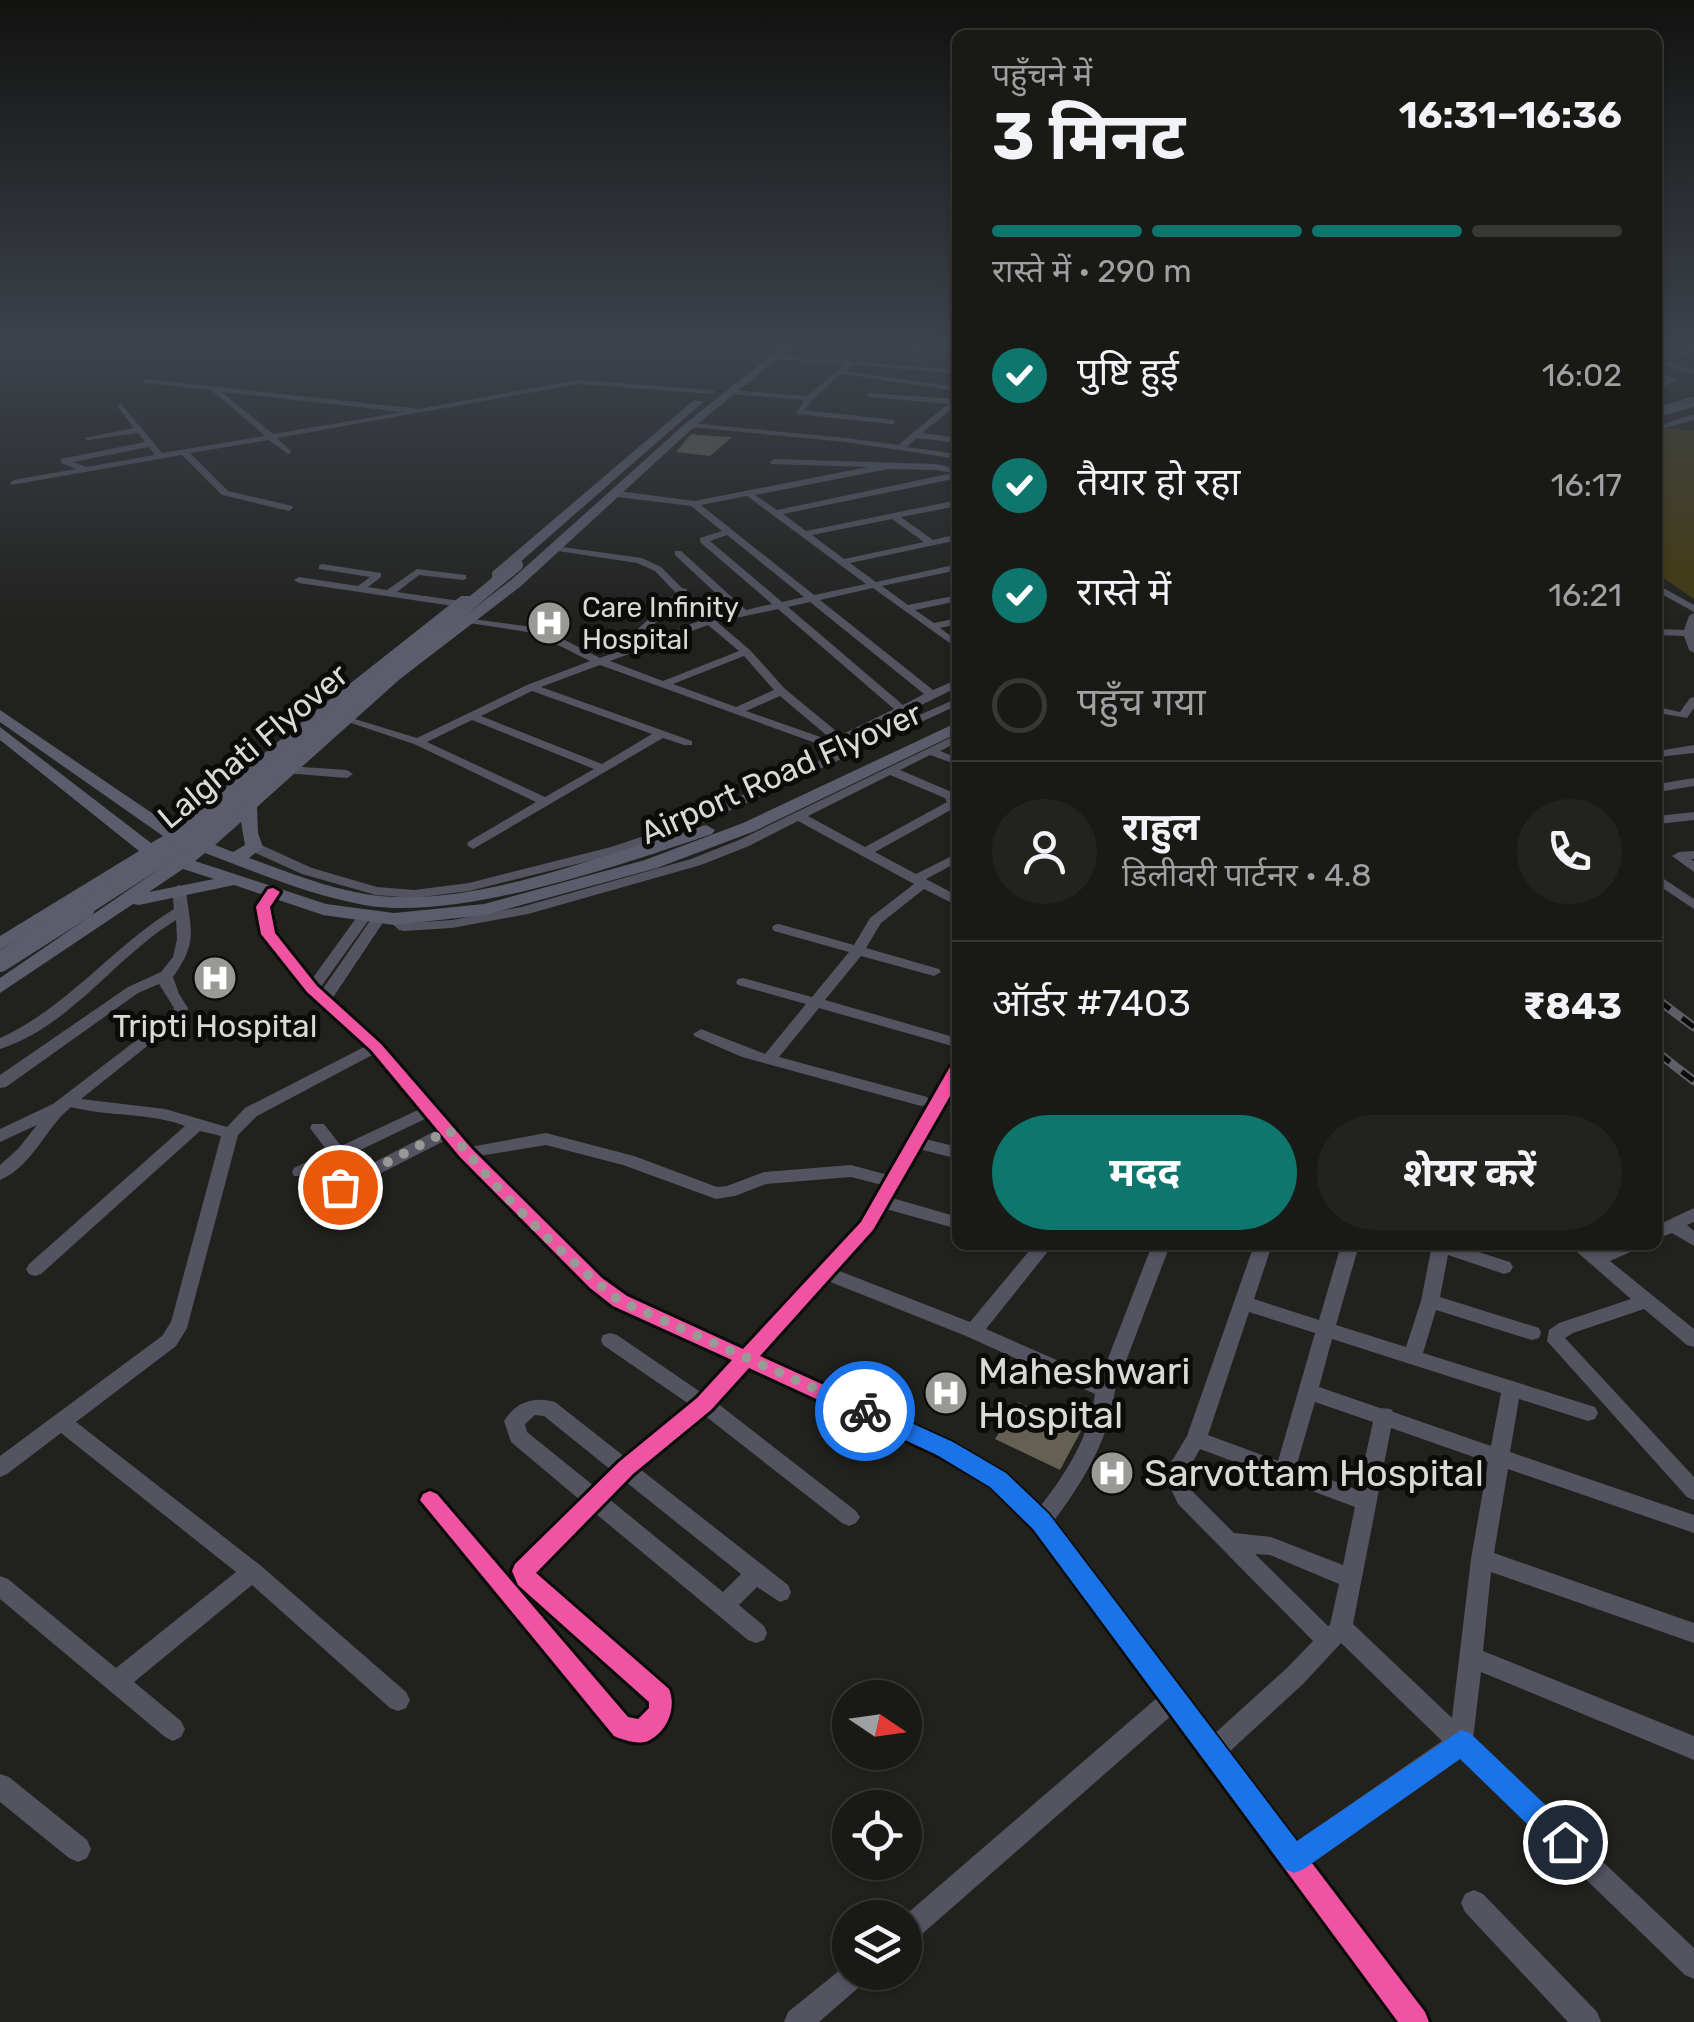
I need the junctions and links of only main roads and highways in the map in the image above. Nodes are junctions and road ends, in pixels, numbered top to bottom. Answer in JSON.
{"nodes":[{"id":1,"x":651,"y":440,"type":"edge"},
{"id":2,"x":674,"y":440,"type":"edge"},
{"id":3,"x":522,"y":559,"type":"junction"},
{"id":4,"x":0,"y":715,"type":"edge"},
{"id":5,"x":952,"y":717,"type":"edge"},
{"id":6,"x":952,"y":730,"type":"edge"},
{"id":7,"x":0,"y":732,"type":"edge"},
{"id":8,"x":232,"y":790,"type":"junction"},
{"id":9,"x":123,"y":803,"type":"junction"},
{"id":10,"x":248,"y":807,"type":"junction"},
{"id":11,"x":118,"y":829,"type":"junction"},
{"id":12,"x":174,"y":836,"type":"junction"},
{"id":13,"x":203,"y":847,"type":"junction"},
{"id":14,"x":151,"y":852,"type":"junction"},
{"id":15,"x":246,"y":852,"type":"junction"},
{"id":16,"x":631,"y":856,"type":"junction"},
{"id":17,"x":180,"y":862,"type":"junction"},
{"id":18,"x":108,"y":879,"type":"junction"},
{"id":19,"x":240,"y":880,"type":"junction"},
{"id":20,"x":121,"y":905,"type":"junction"},
{"id":21,"x":0,"y":944,"type":"edge"},
{"id":22,"x":0,"y":962,"type":"edge"},
{"id":23,"x":0,"y":988,"type":"edge"}],
"edges":[{"from":1,"to":3,"type":"main road"},
{"from":2,"to":10,"type":"main road"},
{"from":3,"to":8,"type":"main road"},
{"from":3,"to":22,"type":"main road","name":"Lalghati Flyover","bridge":true},
{"from":4,"to":9,"type":"main road"},
{"from":5,"to":16,"type":"main road","name":"Airport Road Flyover"},
{"from":6,"to":16,"type":"main road","name":"Airport Road Flyover"},
{"from":7,"to":11,"type":"main road","name":"Airport Road Flyover"},
{"from":8,"to":9,"type":"main road"},
{"from":8,"to":12,"type":"main road"},
{"from":9,"to":12,"type":"main road"},
{"from":10,"to":13,"type":"main road"},
{"from":10,"to":15,"type":"main road"},
{"from":11,"to":14,"type":"main road","name":"Airport Road Flyover"},
{"from":11,"to":18,"type":"main road"},
{"from":12,"to":13,"type":"main road"},
{"from":12,"to":14,"type":"main road"},
{"from":13,"to":15,"type":"main road"},
{"from":13,"to":17,"type":"main road"},
{"from":14,"to":17,"type":"main road","name":"Airport Road Flyover"},
{"from":14,"to":18,"type":"main road"},
{"from":15,"to":16,"type":"main road"},
{"from":16,"to":19,"type":"main road","name":"Airport Road Flyover"},
{"from":17,"to":19,"type":"main road","name":"Airport Road Flyover"},
{"from":17,"to":20,"type":"main road"},
{"from":18,"to":21,"type":"main road"},
{"from":19,"to":20,"type":"main road"},
{"from":20,"to":23,"type":"main road"}]}
